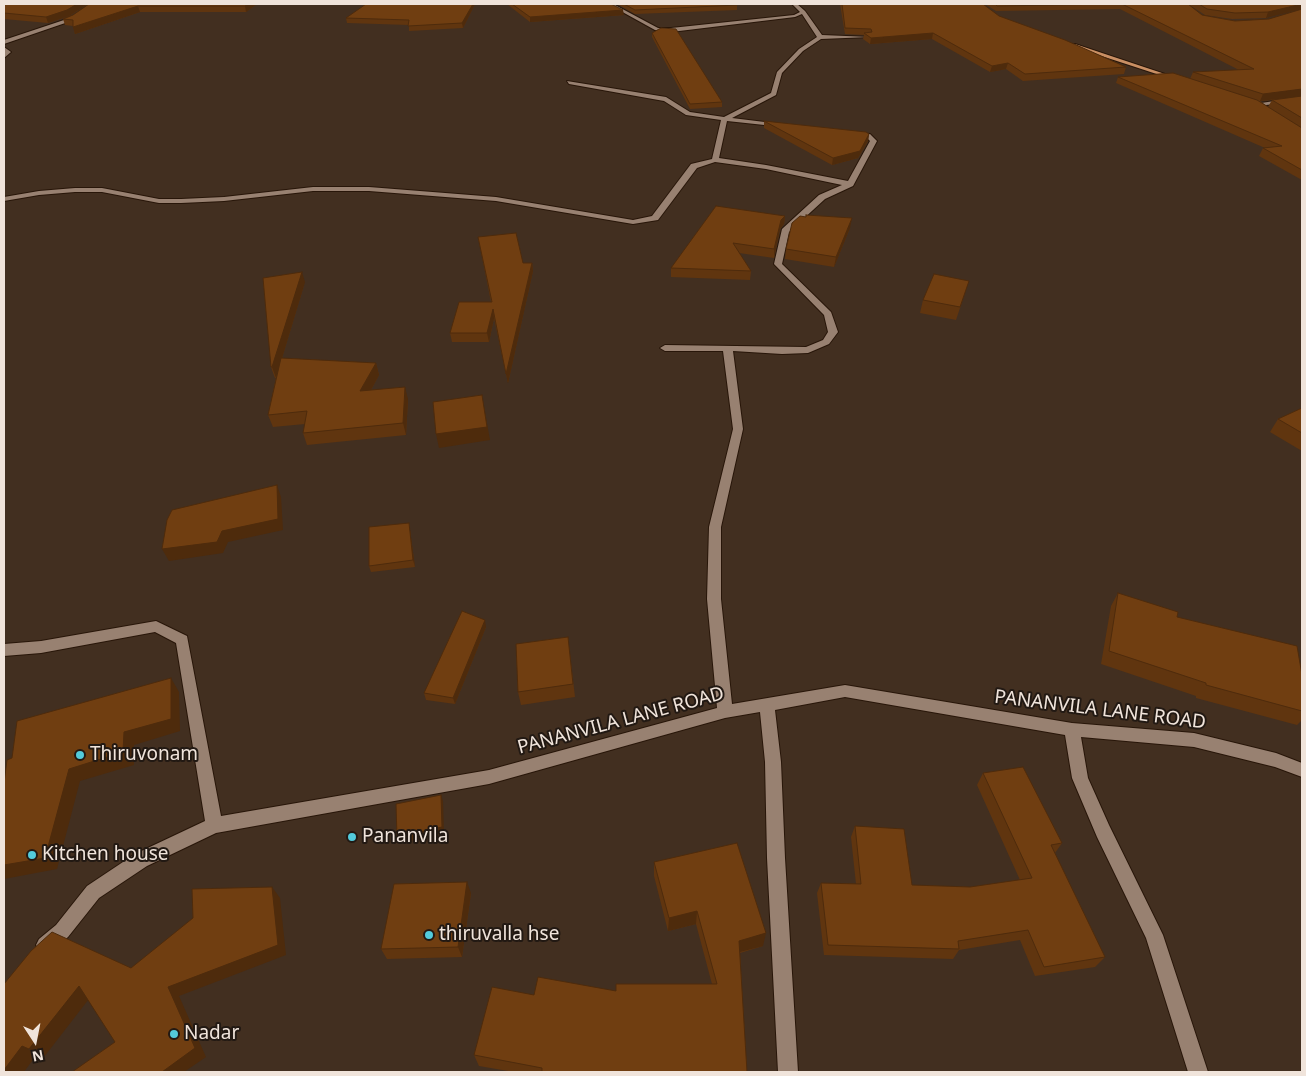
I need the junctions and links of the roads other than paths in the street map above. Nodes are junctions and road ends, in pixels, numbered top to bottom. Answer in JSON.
{"nodes":[{"id":1,"x":94,"y":4,"type":"edge"},
{"id":2,"x":610,"y":4,"type":"edge"},
{"id":3,"x":794,"y":4,"type":"edge"},
{"id":4,"x":803,"y":12,"type":"junction"},
{"id":5,"x":820,"y":37,"type":"junction"},
{"id":6,"x":867,"y":37,"type":"edge"},
{"id":7,"x":4,"y":42,"type":"edge"},
{"id":8,"x":1070,"y":44,"type":"edge"},
{"id":9,"x":4,"y":49,"type":"edge"},
{"id":10,"x":4,"y":56,"type":"edge"},
{"id":11,"x":1182,"y":80,"type":"edge"},
{"id":12,"x":569,"y":82,"type":"dead end"},
{"id":13,"x":1302,"y":99,"type":"edge"},
{"id":14,"x":1249,"y":101,"type":"edge"},
{"id":15,"x":1257,"y":104,"type":"junction"},
{"id":16,"x":1265,"y":108,"type":"edge"},
{"id":17,"x":724,"y":119,"type":"junction"},
{"id":18,"x":793,"y":127,"type":"edge"},
{"id":19,"x":846,"y":133,"type":"edge"},
{"id":20,"x":715,"y":160,"type":"junction"},
{"id":21,"x":850,"y":184,"type":"junction"},
{"id":22,"x":4,"y":199,"type":"edge"},
{"id":23,"x":665,"y":348,"type":"dead end"},
{"id":24,"x":728,"y":348,"type":"junction"},
{"id":25,"x":4,"y":650,"type":"edge"},
{"id":26,"x":767,"y":706,"type":"junction"},
{"id":27,"x":725,"y":712,"type":"junction"},
{"id":28,"x":1072,"y":730,"type":"junction"},
{"id":29,"x":1302,"y":770,"type":"edge"},
{"id":30,"x":214,"y":825,"type":"junction"},
{"id":31,"x":34,"y":955,"type":"edge"},
{"id":32,"x":788,"y":1072,"type":"edge"},
{"id":33,"x":1198,"y":1072,"type":"edge"}],
"edges":[{"from":1,"to":7,"type":"street"},
{"from":2,"to":4,"type":"street"},
{"from":3,"to":4,"type":"street"},
{"from":4,"to":5,"type":"street"},
{"from":5,"to":6,"type":"street"},
{"from":5,"to":17,"type":"street"},
{"from":8,"to":11,"type":"main road"},
{"from":9,"to":10,"type":"street"},
{"from":12,"to":17,"type":"street"},
{"from":13,"to":15,"type":"street"},
{"from":14,"to":15,"type":"main road"},
{"from":15,"to":16,"type":"main road"},
{"from":17,"to":18,"type":"street"},
{"from":17,"to":20,"type":"street"},
{"from":19,"to":21,"type":"street"},
{"from":20,"to":21,"type":"street"},
{"from":20,"to":22,"type":"street"},
{"from":21,"to":24,"type":"street"},
{"from":23,"to":24,"type":"street"},
{"from":24,"to":27,"type":"street"},
{"from":25,"to":30,"type":"street"},
{"from":26,"to":27,"type":"street","name":"PANANVILA LANE ROAD"},
{"from":26,"to":28,"type":"street","name":"PANANVILA LANE ROAD"},
{"from":26,"to":32,"type":"street"},
{"from":27,"to":30,"type":"street","name":"PANANVILA LANE ROAD"},
{"from":28,"to":29,"type":"street","name":"PANANVILA LANE ROAD"},
{"from":28,"to":33,"type":"street"},
{"from":30,"to":31,"type":"street","name":"PANANVILA LANE ROAD"}]}
